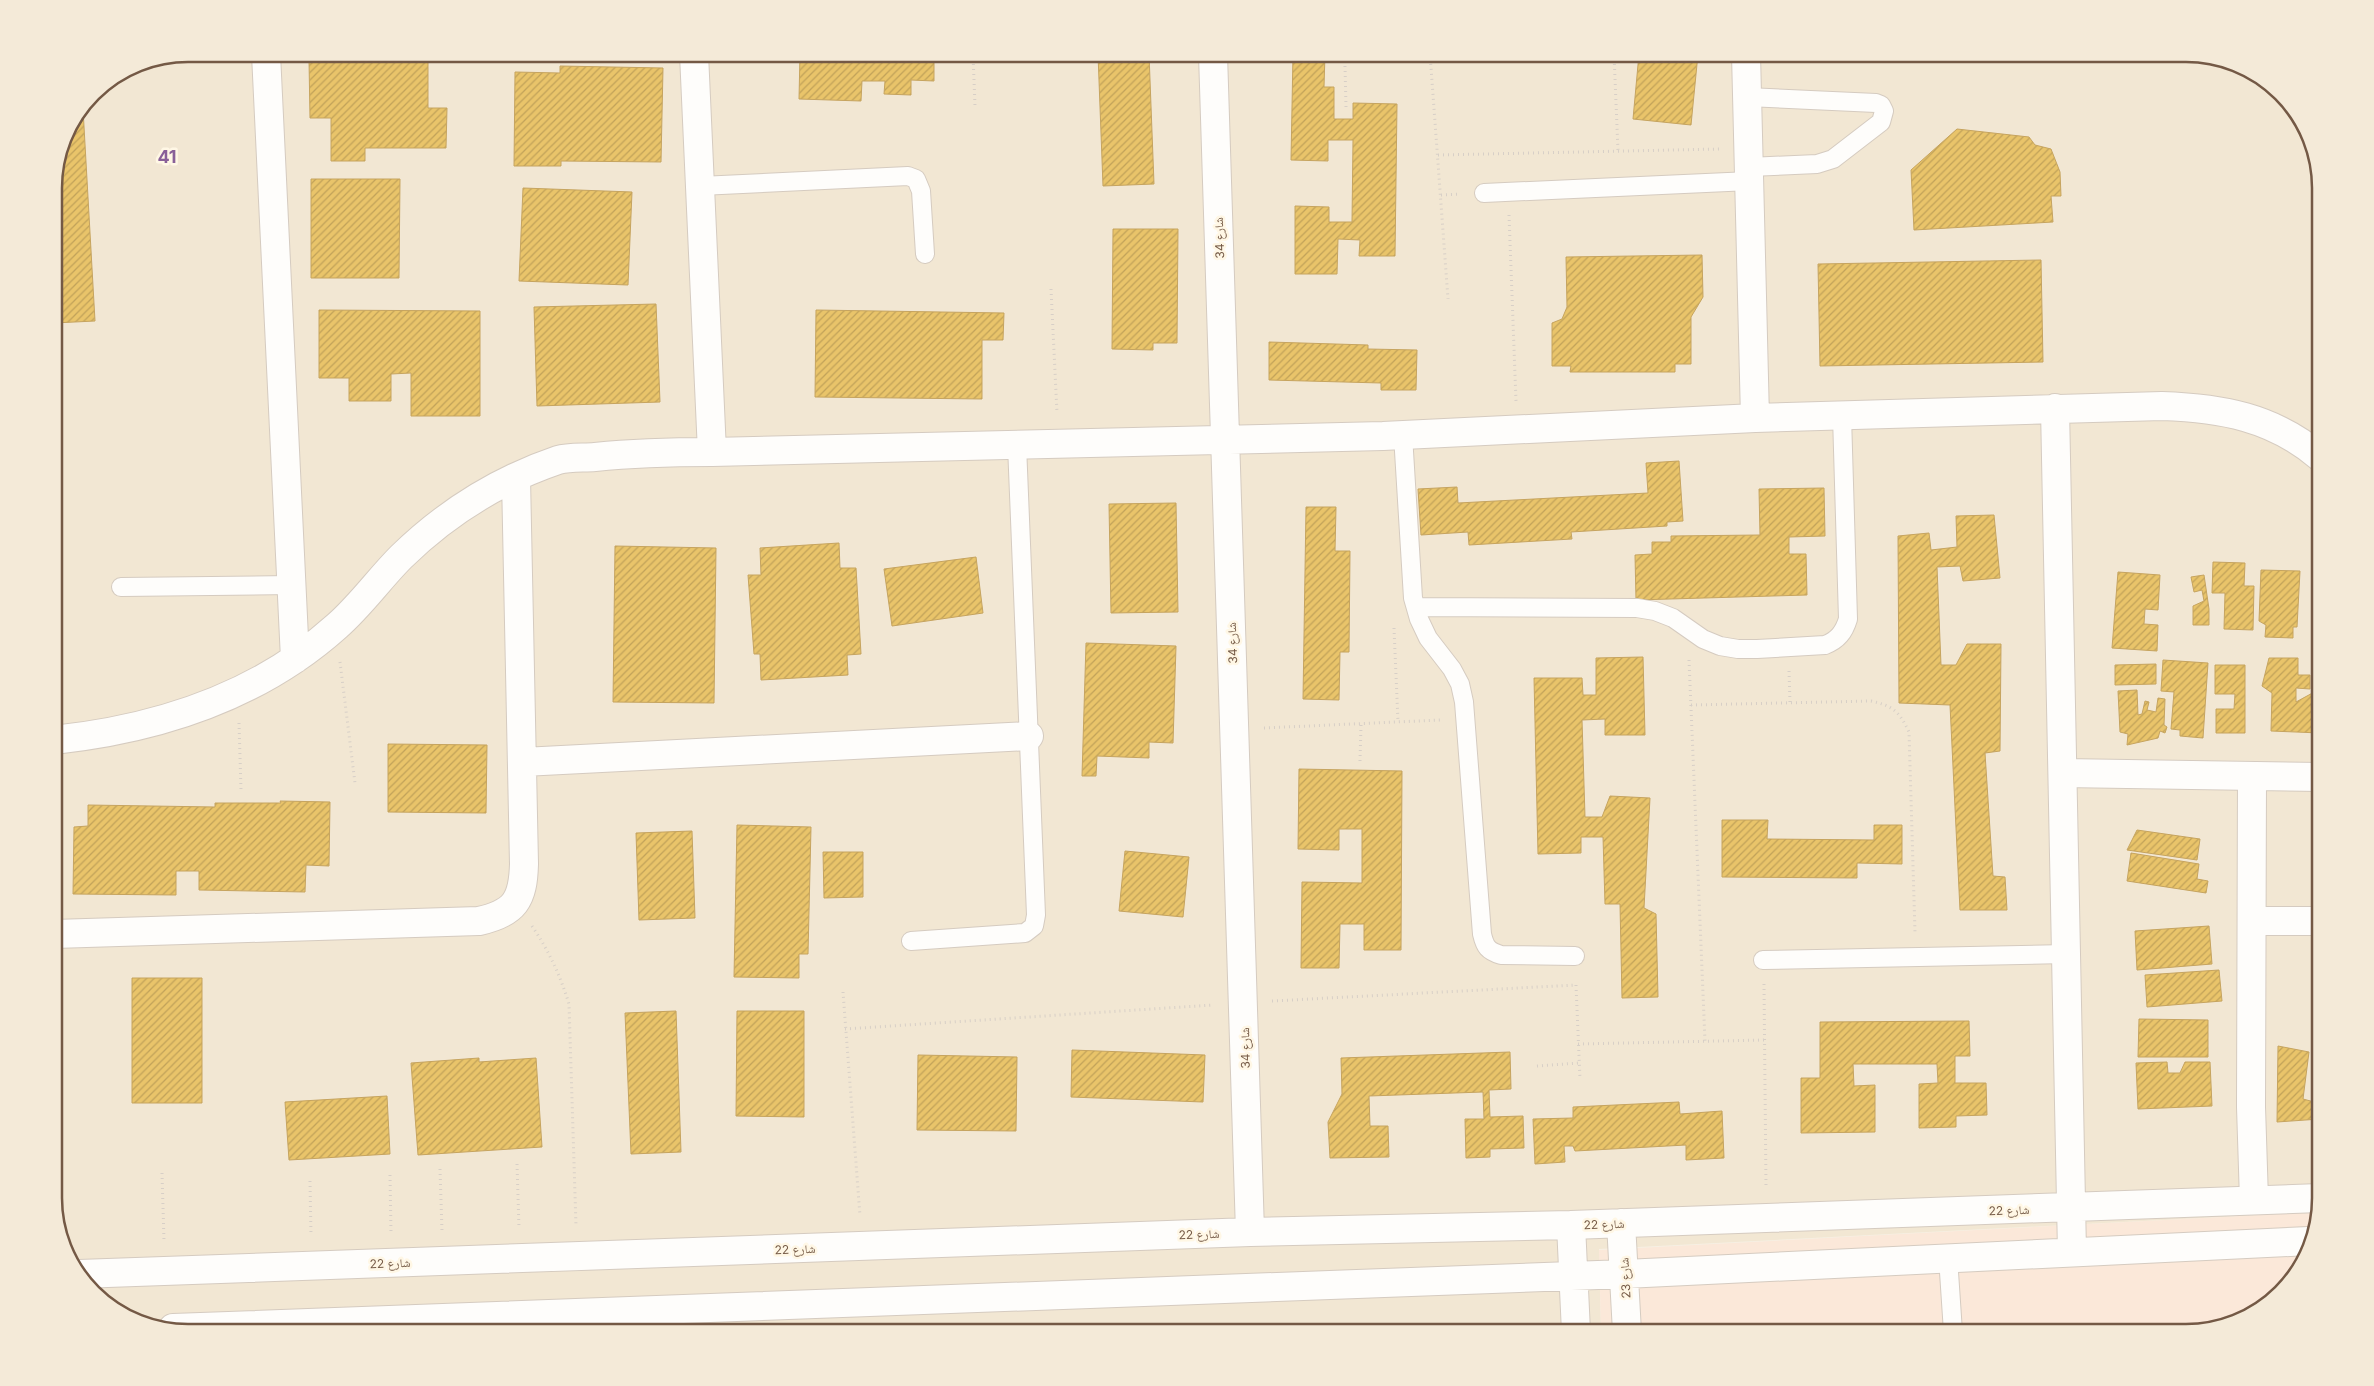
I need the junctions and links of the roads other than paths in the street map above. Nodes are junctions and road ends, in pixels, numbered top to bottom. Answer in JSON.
{"nodes":[{"id":1,"x":266,"y":62,"type":"edge"},
{"id":2,"x":694,"y":62,"type":"edge"},
{"id":3,"x":1213,"y":62,"type":"edge"},
{"id":4,"x":1746,"y":62,"type":"edge"},
{"id":5,"x":1747,"y":98,"type":"junction"},
{"id":6,"x":1749,"y":166,"type":"junction"},
{"id":7,"x":700,"y":186,"type":"junction"},
{"id":8,"x":1484,"y":193,"type":"dead end"},
{"id":9,"x":925,"y":254,"type":"dead end"},
{"id":10,"x":2055,"y":408,"type":"junction"},
{"id":11,"x":1842,"y":416,"type":"junction"},
{"id":12,"x":1755,"y":418,"type":"junction"},
{"id":13,"x":1403,"y":435,"type":"junction"},
{"id":14,"x":1226,"y":440,"type":"junction"},
{"id":15,"x":1017,"y":445,"type":"junction"},
{"id":16,"x":2311,"y":450,"type":"edge"},
{"id":17,"x":712,"y":452,"type":"junction"},
{"id":18,"x":516,"y":478,"type":"junction"},
{"id":19,"x":291,"y":585,"type":"junction"},
{"id":20,"x":121,"y":587,"type":"dead end"},
{"id":21,"x":1416,"y":607,"type":"junction"},
{"id":22,"x":295,"y":660,"type":"junction"},
{"id":23,"x":1029,"y":736,"type":"junction"},
{"id":24,"x":63,"y":739,"type":"edge"},
{"id":25,"x":523,"y":762,"type":"junction"},
{"id":26,"x":2063,"y":773,"type":"junction"},
{"id":27,"x":2252,"y":776,"type":"junction"},
{"id":28,"x":2312,"y":777,"type":"edge"},
{"id":29,"x":2253,"y":921,"type":"junction"},
{"id":30,"x":2312,"y":921,"type":"edge"},
{"id":31,"x":63,"y":934,"type":"edge"},
{"id":32,"x":911,"y":941,"type":"dead end"},
{"id":33,"x":2066,"y":954,"type":"junction"},
{"id":34,"x":1575,"y":956,"type":"road end"},
{"id":35,"x":1763,"y":960,"type":"road end"},
{"id":36,"x":2312,"y":1198,"type":"edge"},
{"id":37,"x":2254,"y":1200,"type":"junction"},
{"id":38,"x":2071,"y":1208,"type":"junction"},
{"id":39,"x":1621,"y":1223,"type":"junction"},
{"id":40,"x":1571,"y":1225,"type":"junction"},
{"id":41,"x":1250,"y":1232,"type":"junction"},
{"id":42,"x":2303,"y":1241,"type":"edge"},
{"id":43,"x":2072,"y":1252,"type":"junction"},
{"id":44,"x":1948,"y":1257,"type":"junction"},
{"id":45,"x":89,"y":1274,"type":"edge"},
{"id":46,"x":1625,"y":1274,"type":"junction"},
{"id":47,"x":1574,"y":1276,"type":"junction"},
{"id":48,"x":387,"y":1324,"type":"edge"},
{"id":49,"x":1576,"y":1324,"type":"edge"},
{"id":50,"x":1627,"y":1324,"type":"edge"},
{"id":51,"x":1952,"y":1324,"type":"edge"}],
"edges":[{"from":1,"to":19,"type":"street"},
{"from":2,"to":7,"type":"street"},
{"from":3,"to":14,"type":"street","name":"شارع 34"},
{"from":4,"to":5,"type":"street"},
{"from":5,"to":6,"type":"street"},
{"from":5,"to":6,"type":"lane"},
{"from":6,"to":8,"type":"lane"},
{"from":6,"to":12,"type":"street"},
{"from":7,"to":9,"type":"lane"},
{"from":7,"to":17,"type":"street"},
{"from":10,"to":11,"type":"street"},
{"from":10,"to":16,"type":"street"},
{"from":10,"to":26,"type":"street"},
{"from":11,"to":12,"type":"street"},
{"from":11,"to":21,"type":"lane"},
{"from":12,"to":13,"type":"street"},
{"from":13,"to":14,"type":"street"},
{"from":13,"to":21,"type":"lane"},
{"from":14,"to":15,"type":"street"},
{"from":14,"to":41,"type":"street","name":"شارع 34"},
{"from":15,"to":17,"type":"street"},
{"from":15,"to":23,"type":"lane"},
{"from":17,"to":18,"type":"street"},
{"from":18,"to":22,"type":"street"},
{"from":18,"to":25,"type":"street"},
{"from":19,"to":20,"type":"lane"},
{"from":19,"to":22,"type":"street"},
{"from":21,"to":34,"type":"lane"},
{"from":22,"to":24,"type":"street"},
{"from":23,"to":25,"type":"street"},
{"from":23,"to":32,"type":"lane"},
{"from":25,"to":31,"type":"street"},
{"from":26,"to":27,"type":"street"},
{"from":26,"to":33,"type":"street"},
{"from":27,"to":28,"type":"street"},
{"from":27,"to":29,"type":"street"},
{"from":29,"to":30,"type":"street"},
{"from":29,"to":37,"type":"street"},
{"from":33,"to":35,"type":"lane"},
{"from":33,"to":38,"type":"street"},
{"from":36,"to":37,"type":"street","name":"شارع 22"},
{"from":37,"to":38,"type":"street","name":"شارع 22"},
{"from":38,"to":39,"type":"street","name":"شارع 22"},
{"from":38,"to":43,"type":"street"},
{"from":39,"to":40,"type":"street","name":"شارع 22"},
{"from":39,"to":46,"type":"street","name":"شارع 23"},
{"from":40,"to":41,"type":"street","name":"شارع 22"},
{"from":40,"to":47,"type":"street"},
{"from":41,"to":45,"type":"street","name":"شارع 22"},
{"from":42,"to":43,"type":"street"},
{"from":43,"to":44,"type":"street"},
{"from":44,"to":46,"type":"street"},
{"from":44,"to":51,"type":"lane"},
{"from":46,"to":47,"type":"street"},
{"from":46,"to":50,"type":"street","name":"شارع 23"},
{"from":47,"to":48,"type":"street"},
{"from":47,"to":49,"type":"street"}]}
